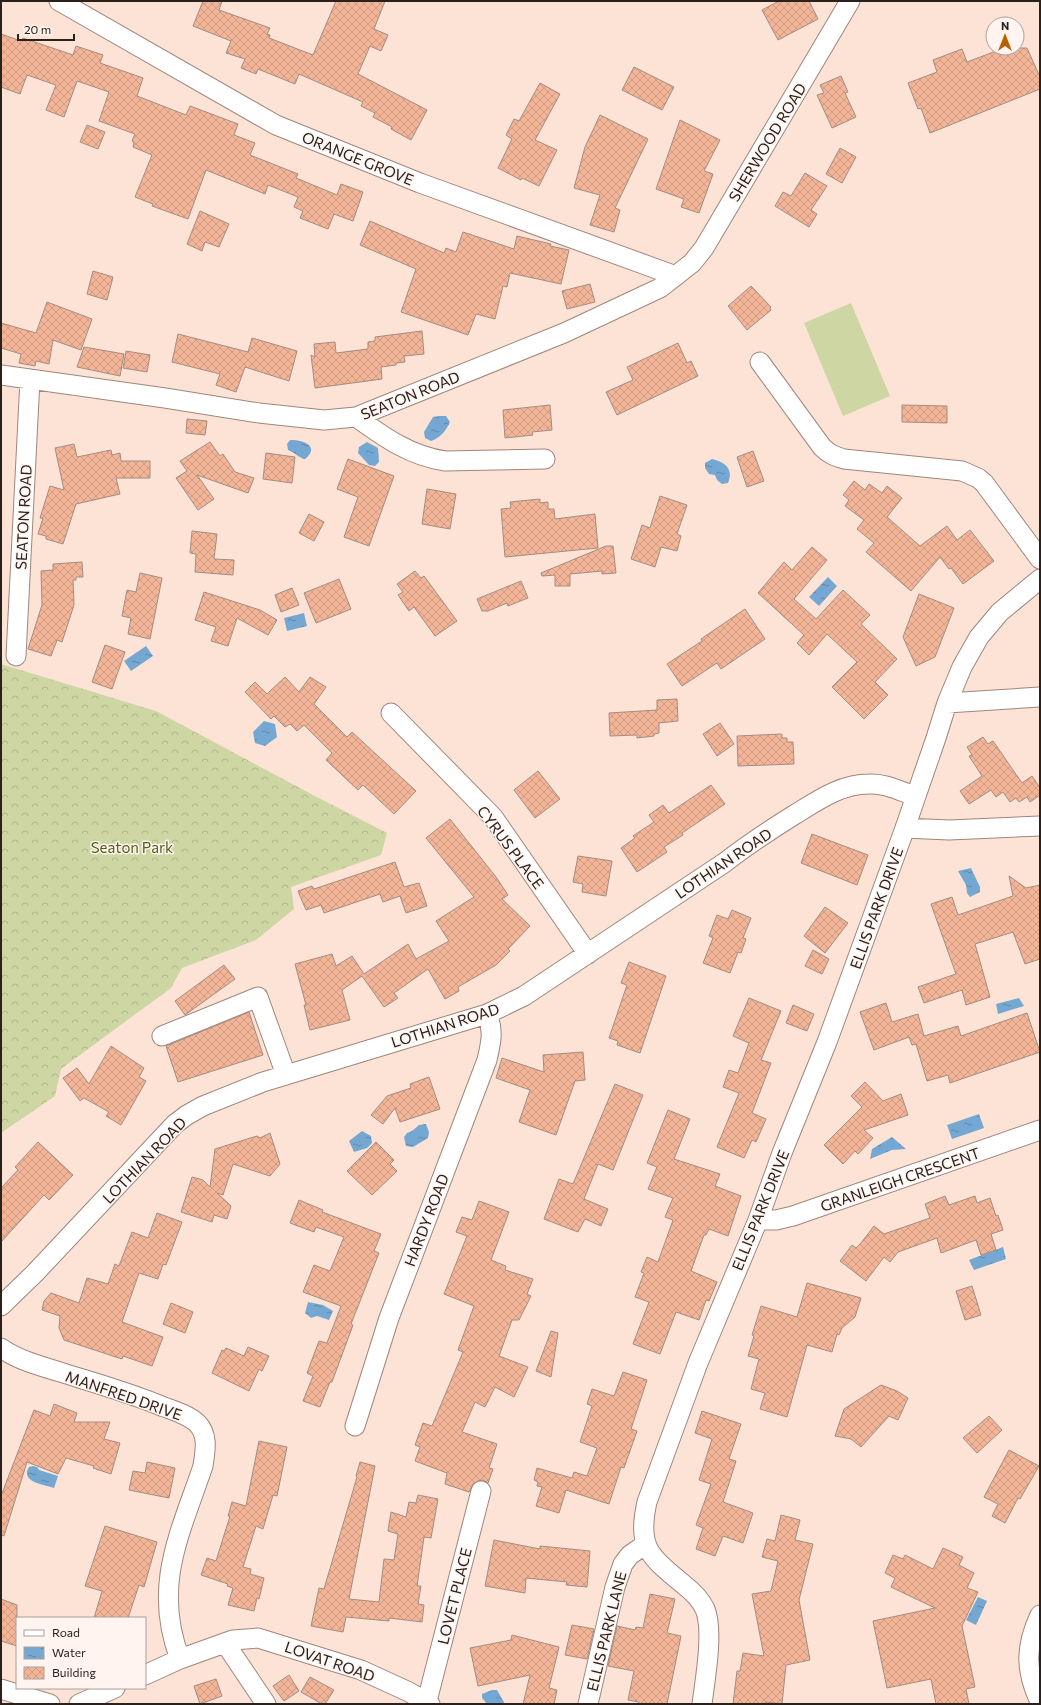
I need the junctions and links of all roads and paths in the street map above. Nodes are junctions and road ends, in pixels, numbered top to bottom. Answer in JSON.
{"nodes":[{"id":1,"x":59,"y":1,"type":"edge"},
{"id":2,"x":850,"y":1,"type":"edge"},
{"id":3,"x":676,"y":276,"type":"junction"},
{"id":4,"x":760,"y":362,"type":"dead end"},
{"id":5,"x":1,"y":375,"type":"edge"},
{"id":6,"x":30,"y":379,"type":"junction"},
{"id":7,"x":356,"y":417,"type":"junction"},
{"id":8,"x":545,"y":459,"type":"dead end"},
{"id":9,"x":1040,"y":559,"type":"edge"},
{"id":10,"x":1040,"y":579,"type":"edge"},
{"id":11,"x":16,"y":656,"type":"dead end"},
{"id":12,"x":1040,"y":697,"type":"edge"},
{"id":13,"x":947,"y":703,"type":"junction"},
{"id":14,"x":391,"y":713,"type":"dead end"},
{"id":15,"x":915,"y":796,"type":"junction"},
{"id":16,"x":1040,"y":826,"type":"edge"},
{"id":17,"x":905,"y":828,"type":"junction"},
{"id":18,"x":588,"y":954,"type":"junction"},
{"id":19,"x":487,"y":1014,"type":"junction"},
{"id":20,"x":162,"y":1036,"type":"dead end"},
{"id":21,"x":286,"y":1074,"type":"junction"},
{"id":22,"x":1040,"y":1130,"type":"edge"},
{"id":23,"x":758,"y":1220,"type":"junction"},
{"id":24,"x":1,"y":1306,"type":"edge"},
{"id":25,"x":1,"y":1348,"type":"edge"},
{"id":26,"x":355,"y":1426,"type":"dead end"},
{"id":27,"x":481,"y":1491,"type":"dead end"},
{"id":28,"x":646,"y":1544,"type":"junction"},
{"id":29,"x":1040,"y":1615,"type":"edge"},
{"id":30,"x":225,"y":1643,"type":"junction"},
{"id":31,"x":180,"y":1659,"type":"junction"},
{"id":32,"x":146,"y":1674,"type":"edge"},
{"id":33,"x":1,"y":1689,"type":"edge"},
{"id":34,"x":112,"y":1689,"type":"edge"},
{"id":35,"x":1040,"y":1702,"type":"edge"},
{"id":36,"x":428,"y":1703,"type":"edge"},
{"id":37,"x":50,"y":1704,"type":"edge"},
{"id":38,"x":79,"y":1704,"type":"edge"},
{"id":39,"x":266,"y":1704,"type":"edge"},
{"id":40,"x":588,"y":1704,"type":"edge"},
{"id":41,"x":702,"y":1704,"type":"edge"}],
"edges":[{"from":1,"to":3,"type":"street","name":"ORANGE GROVE"},
{"from":2,"to":3,"type":"street","name":"SHERWOOD ROAD"},
{"from":3,"to":7,"type":"street","name":"SEATON ROAD"},
{"from":4,"to":9,"type":"street"},
{"from":5,"to":6,"type":"street","name":"SEATON ROAD"},
{"from":6,"to":7,"type":"street","name":"SEATON ROAD"},
{"from":6,"to":11,"type":"street","name":"SEATON ROAD"},
{"from":7,"to":8,"type":"street"},
{"from":10,"to":13,"type":"street","name":"ELLIS PARK DRIVE"},
{"from":12,"to":13,"type":"street"},
{"from":13,"to":15,"type":"street","name":"ELLIS PARK DRIVE"},
{"from":14,"to":18,"type":"street","name":"CYRUS PLACE"},
{"from":15,"to":17,"type":"street","name":"ELLIS PARK DRIVE"},
{"from":15,"to":18,"type":"street","name":"LOTHIAN ROAD"},
{"from":16,"to":17,"type":"street"},
{"from":17,"to":23,"type":"street","name":"ELLIS PARK DRIVE"},
{"from":18,"to":19,"type":"street","name":"LOTHIAN ROAD"},
{"from":19,"to":21,"type":"street","name":"LOTHIAN ROAD"},
{"from":19,"to":26,"type":"street","name":"HARDY ROAD"},
{"from":20,"to":21,"type":"street"},
{"from":21,"to":24,"type":"street","name":"LOTHIAN ROAD"},
{"from":22,"to":23,"type":"street","name":"GRANLEIGH CRESCENT"},
{"from":23,"to":28,"type":"street","name":"ELLIS PARK DRIVE"},
{"from":25,"to":31,"type":"street","name":"MANFRED DRIVE"},
{"from":27,"to":36,"type":"street","name":"LOVET PLACE"},
{"from":28,"to":40,"type":"street","name":"ELLIS PARK LANE"},
{"from":28,"to":41,"type":"street","name":"ELLIS PARK DRIVE"},
{"from":29,"to":35,"type":"street"},
{"from":30,"to":31,"type":"street"},
{"from":30,"to":36,"type":"street","name":"LOVAT ROAD"},
{"from":30,"to":39,"type":"street"},
{"from":31,"to":32,"type":"street"},
{"from":33,"to":37,"type":"street"},
{"from":34,"to":38,"type":"street"}]}
